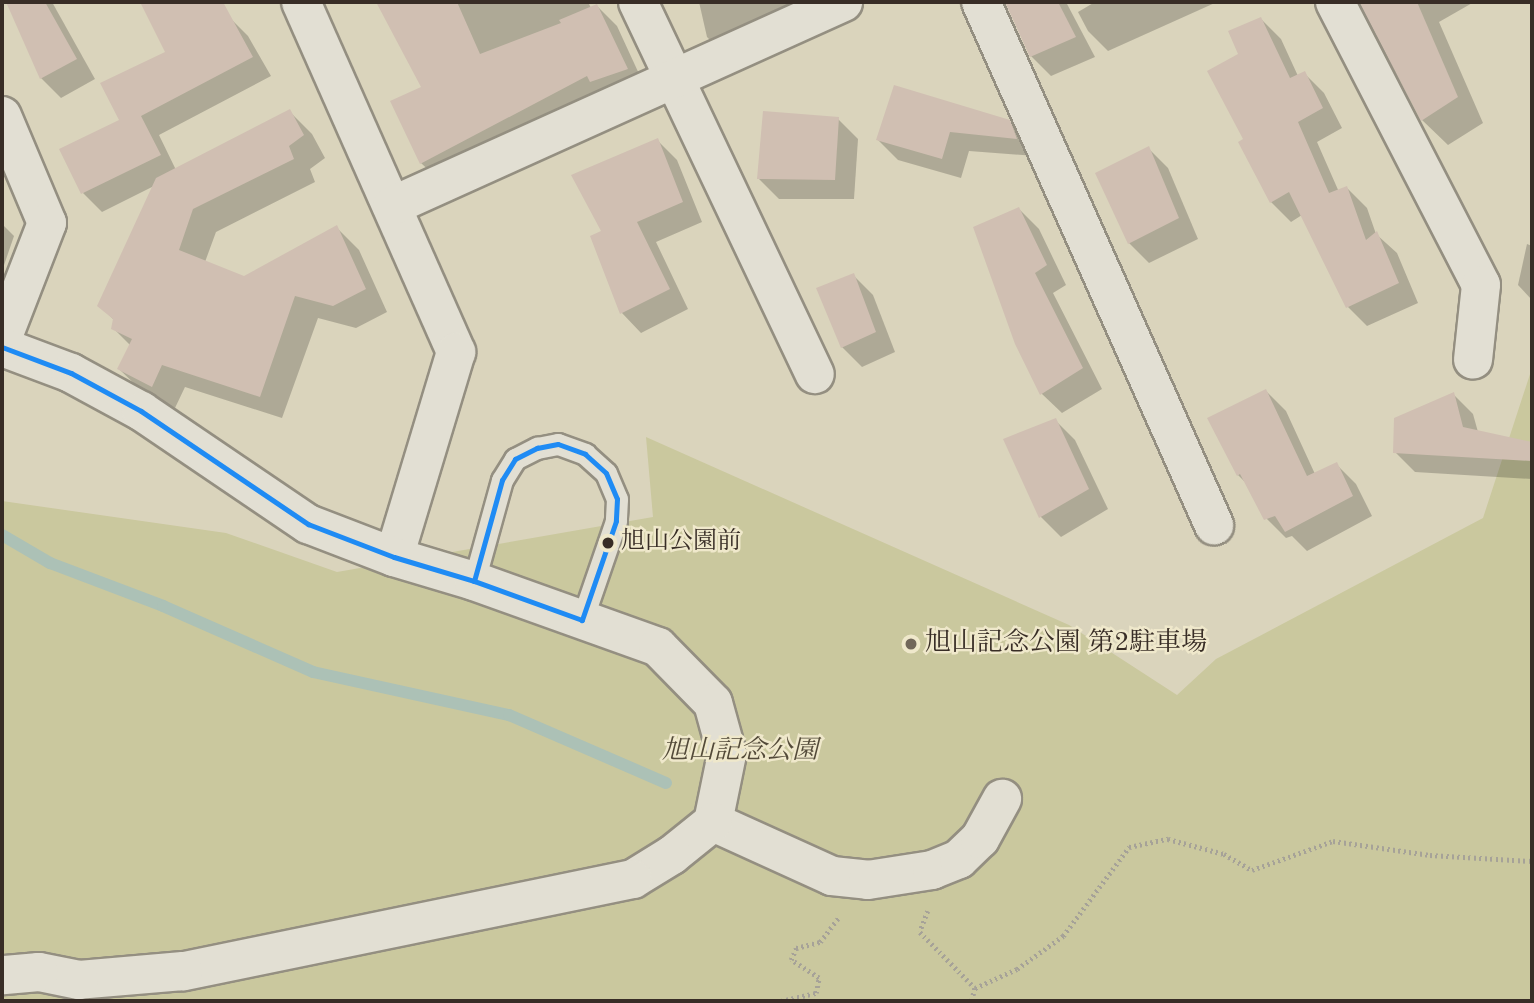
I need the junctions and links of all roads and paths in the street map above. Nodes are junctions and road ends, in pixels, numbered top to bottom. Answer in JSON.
{"nodes":[{"id":1,"x":301,"y":2,"type":"edge"},
{"id":2,"x":638,"y":2,"type":"edge"},
{"id":3,"x":843,"y":2,"type":"edge"},
{"id":4,"x":981,"y":2,"type":"edge"},
{"id":5,"x":1335,"y":2,"type":"edge"},
{"id":6,"x":673,"y":79,"type":"junction"},
{"id":7,"x":2,"y":116,"type":"edge"},
{"id":8,"x":392,"y":206,"type":"junction"},
{"id":9,"x":2,"y":339,"type":"edge"},
{"id":10,"x":2,"y":347,"type":"edge"},
{"id":11,"x":1473,"y":360,"type":"dead end"},
{"id":12,"x":815,"y":374,"type":"dead end"},
{"id":13,"x":1214,"y":524,"type":"dead end"},
{"id":14,"x":394,"y":557,"type":"junction"},
{"id":15,"x":474,"y":580,"type":"junction"},
{"id":16,"x":582,"y":620,"type":"junction"},
{"id":17,"x":1002,"y":799,"type":"dead end"},
{"id":18,"x":713,"y":822,"type":"junction"},
{"id":19,"x":1532,"y":861,"type":"edge"},
{"id":20,"x":922,"y":904,"type":"dead end"},
{"id":21,"x":845,"y":910,"type":"dead end"},
{"id":22,"x":2,"y":975,"type":"edge"},
{"id":23,"x":975,"y":988,"type":"junction"},
{"id":24,"x":781,"y":1001,"type":"edge"},
{"id":25,"x":972,"y":1001,"type":"edge"}],
"edges":[{"from":1,"to":8,"type":"street"},
{"from":2,"to":6,"type":"street"},
{"from":3,"to":6,"type":"street"},
{"from":4,"to":13,"type":"street"},
{"from":5,"to":11,"type":"street"},
{"from":6,"to":8,"type":"street"},
{"from":6,"to":12,"type":"street"},
{"from":7,"to":9,"type":"street"},
{"from":8,"to":14,"type":"street"},
{"from":10,"to":14,"type":"street"},
{"from":14,"to":15,"type":"street"},
{"from":15,"to":16,"type":"street"},
{"from":15,"to":16,"type":"lane"},
{"from":16,"to":18,"type":"street"},
{"from":17,"to":18,"type":"street"},
{"from":18,"to":22,"type":"street"},
{"from":19,"to":23,"type":"path"},
{"from":20,"to":23,"type":"path"},
{"from":21,"to":24,"type":"path"},
{"from":23,"to":25,"type":"path"}]}
